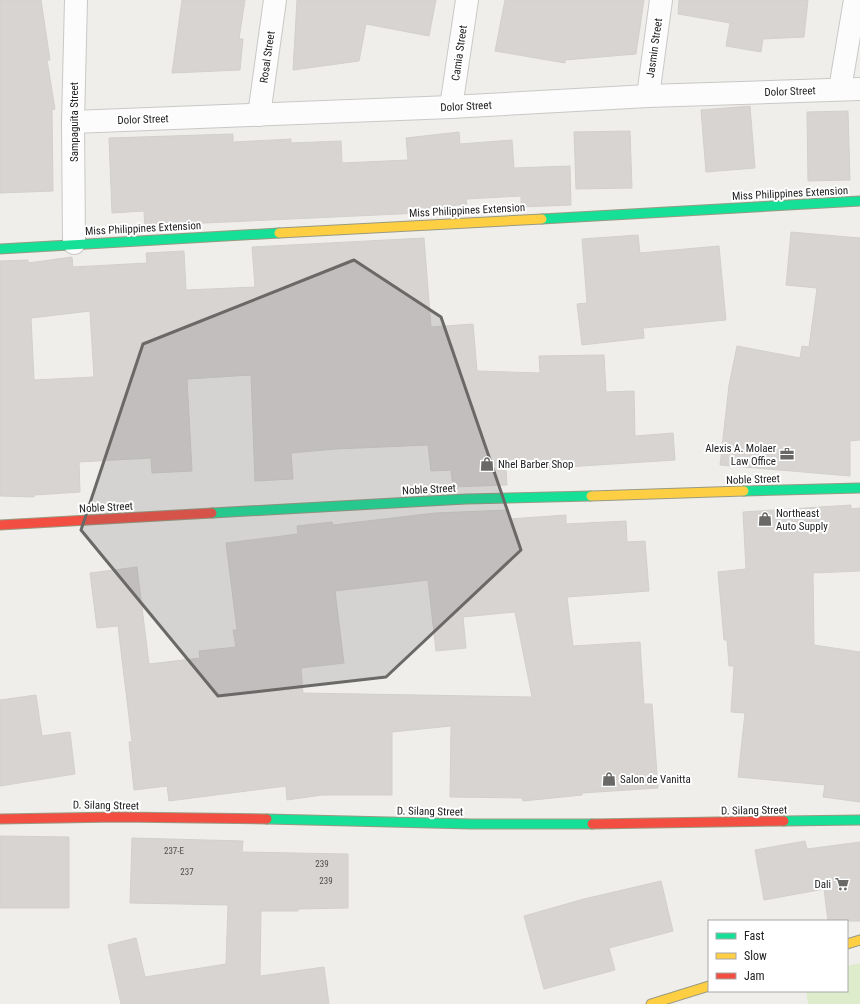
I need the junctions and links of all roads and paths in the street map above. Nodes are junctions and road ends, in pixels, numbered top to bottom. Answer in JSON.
{"nodes":[{"id":1,"x":76,"y":0,"type":"edge"},
{"id":2,"x":275,"y":0,"type":"edge"},
{"id":3,"x":467,"y":0,"type":"edge"},
{"id":4,"x":661,"y":0,"type":"edge"},
{"id":5,"x":856,"y":0,"type":"edge"},
{"id":6,"x":850,"y":89,"type":"edge"},
{"id":7,"x":648,"y":96,"type":"junction"},
{"id":8,"x":451,"y":106,"type":"junction"},
{"id":9,"x":259,"y":115,"type":"junction"},
{"id":10,"x":73,"y":122,"type":"junction"},
{"id":11,"x":860,"y":201,"type":"edge"},
{"id":12,"x":74,"y":243,"type":"junction"},
{"id":13,"x":0,"y":249,"type":"edge"},
{"id":14,"x":860,"y":488,"type":"edge"},
{"id":15,"x":0,"y":525,"type":"edge"},
{"id":16,"x":0,"y":819,"type":"edge"},
{"id":17,"x":860,"y":820,"type":"edge"},
{"id":18,"x":860,"y":940,"type":"edge"},
{"id":19,"x":848,"y":944,"type":"edge"},
{"id":20,"x":708,"y":986,"type":"edge"},
{"id":21,"x":651,"y":1004,"type":"edge"}],
"edges":[{"from":1,"to":10,"type":"street","name":"Sampaguita Street"},
{"from":2,"to":9,"type":"street","name":"Rosal Street"},
{"from":3,"to":8,"type":"street","name":"Camia Street"},
{"from":4,"to":7,"type":"street","name":"Jasmin Street"},
{"from":5,"to":6,"type":"street"},
{"from":6,"to":7,"type":"street","name":"Dolor Street"},
{"from":7,"to":8,"type":"street","name":"Dolor Street"},
{"from":8,"to":9,"type":"street","name":"Dolor Street"},
{"from":9,"to":10,"type":"street","name":"Dolor Street"},
{"from":10,"to":12,"type":"street","name":"Sampaguita Street"},
{"from":11,"to":12,"type":"street","name":"Miss Philippines Extension"},
{"from":12,"to":13,"type":"street","name":"Miss Philippines Extension"},
{"from":14,"to":15,"type":"street","name":"Noble Street"},
{"from":16,"to":17,"type":"street","name":"D. Silang Street"},
{"from":18,"to":19,"type":"street"},
{"from":20,"to":21,"type":"street"}]}
